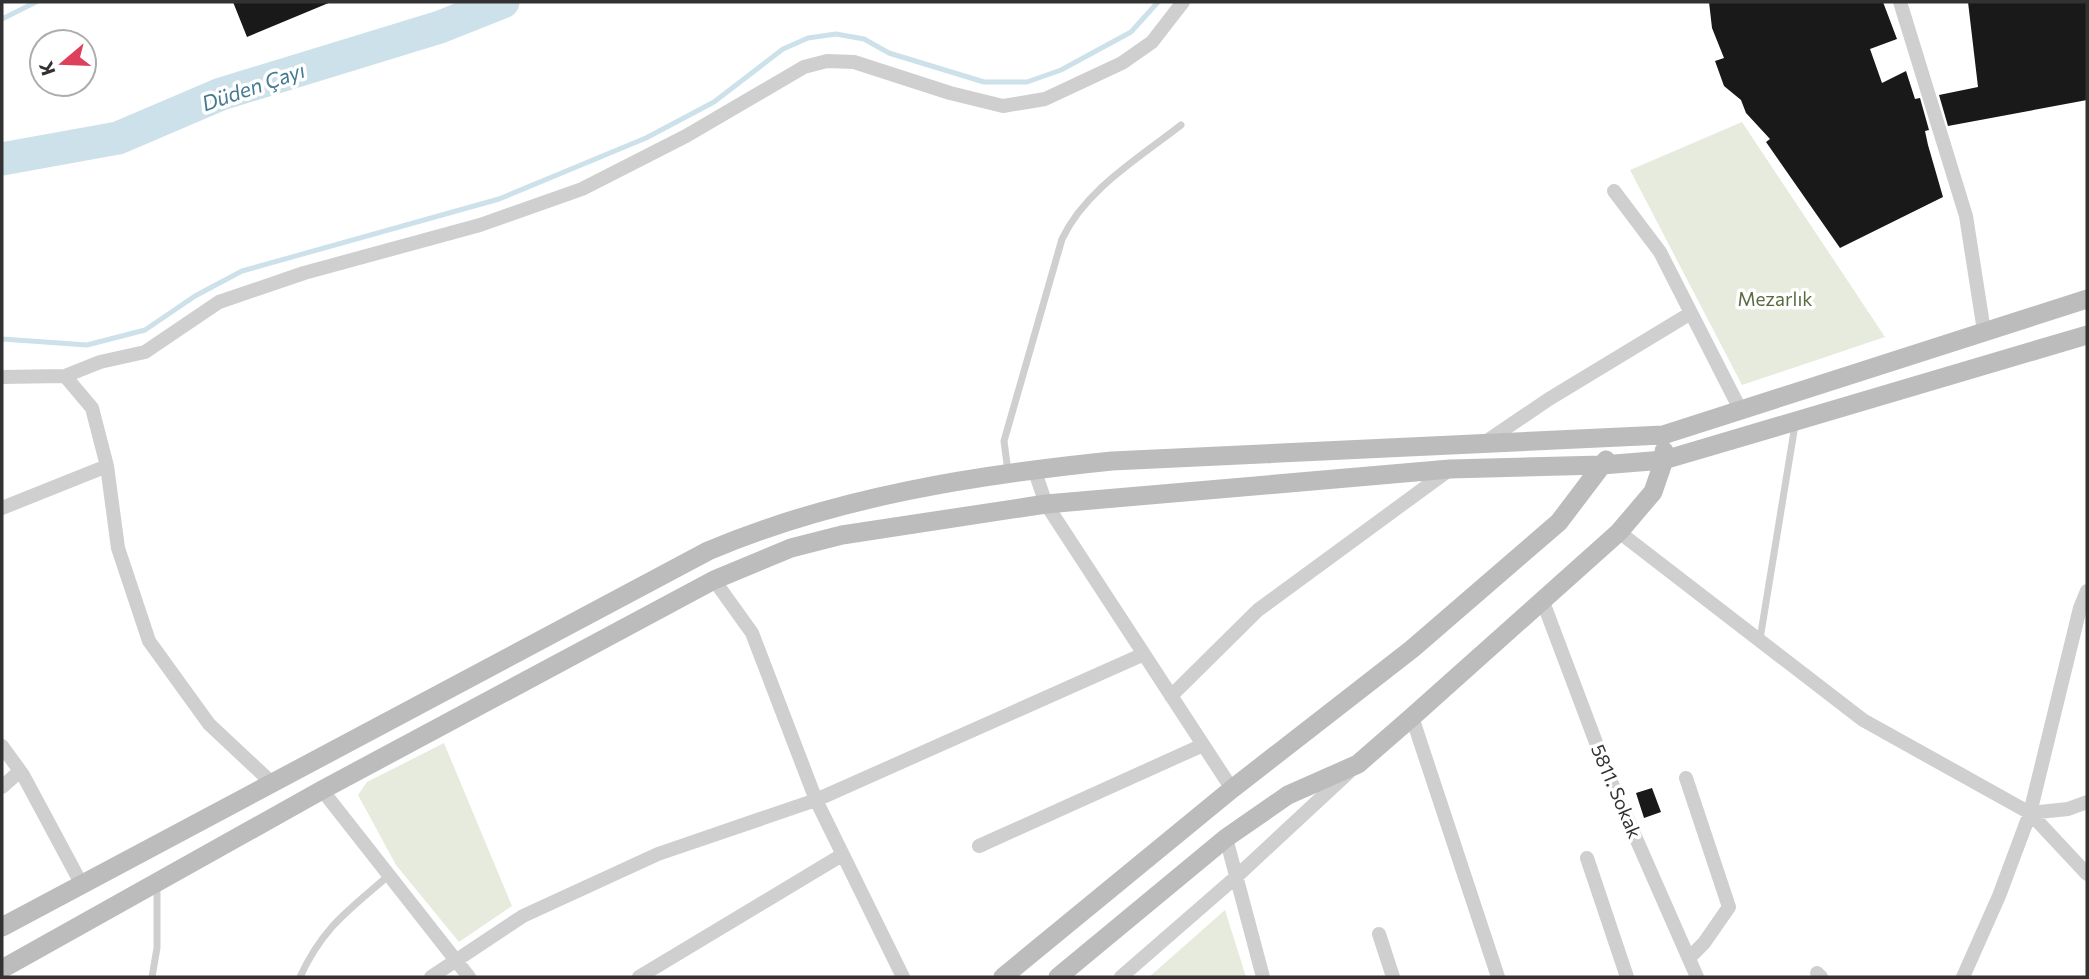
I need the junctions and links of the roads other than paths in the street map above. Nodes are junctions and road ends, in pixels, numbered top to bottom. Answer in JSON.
{"nodes":[{"id":1,"x":1183,"y":2,"type":"edge"},
{"id":2,"x":1900,"y":2,"type":"edge"},
{"id":3,"x":1181,"y":125,"type":"dead end"},
{"id":4,"x":1614,"y":191,"type":"dead end"},
{"id":5,"x":2087,"y":299,"type":"edge"},
{"id":6,"x":1691,"y":313,"type":"junction"},
{"id":7,"x":1984,"y":331,"type":"junction"},
{"id":8,"x":2087,"y":335,"type":"edge"},
{"id":9,"x":65,"y":376,"type":"junction"},
{"id":10,"x":2,"y":377,"type":"edge"},
{"id":11,"x":1741,"y":411,"type":"junction"},
{"id":12,"x":1796,"y":421,"type":"junction"},
{"id":13,"x":1663,"y":435,"type":"junction"},
{"id":14,"x":1625,"y":437,"type":"junction"},
{"id":15,"x":1482,"y":444,"type":"junction"},
{"id":16,"x":1664,"y":460,"type":"junction"},
{"id":17,"x":1602,"y":465,"type":"junction"},
{"id":18,"x":107,"y":466,"type":"junction"},
{"id":19,"x":1034,"y":469,"type":"junction"},
{"id":20,"x":1450,"y":469,"type":"junction"},
{"id":21,"x":1009,"y":474,"type":"junction"},
{"id":22,"x":1046,"y":504,"type":"junction"},
{"id":23,"x":2,"y":508,"type":"edge"},
{"id":24,"x":1619,"y":532,"type":"junction"},
{"id":25,"x":714,"y":580,"type":"junction"},
{"id":26,"x":2087,"y":591,"type":"edge"},
{"id":27,"x":1543,"y":602,"type":"junction"},
{"id":28,"x":1760,"y":639,"type":"junction"},
{"id":29,"x":1144,"y":654,"type":"junction"},
{"id":30,"x":1171,"y":696,"type":"junction"},
{"id":31,"x":1412,"y":717,"type":"junction"},
{"id":32,"x":1203,"y":745,"type":"junction"},
{"id":33,"x":2,"y":746,"type":"edge"},
{"id":34,"x":1358,"y":764,"type":"junction"},
{"id":35,"x":20,"y":771,"type":"junction"},
{"id":36,"x":1686,"y":778,"type":"dead end"},
{"id":37,"x":272,"y":783,"type":"junction"},
{"id":38,"x":2,"y":787,"type":"edge"},
{"id":39,"x":1232,"y":789,"type":"junction"},
{"id":40,"x":322,"y":790,"type":"junction"},
{"id":41,"x":816,"y":800,"type":"junction"},
{"id":42,"x":2087,"y":802,"type":"edge"},
{"id":43,"x":2030,"y":813,"type":"junction"},
{"id":44,"x":1226,"y":838,"type":"junction"},
{"id":45,"x":979,"y":846,"type":"dead end"},
{"id":46,"x":842,"y":855,"type":"junction"},
{"id":47,"x":1587,"y":858,"type":"dead end"},
{"id":48,"x":2087,"y":874,"type":"edge"},
{"id":49,"x":388,"y":876,"type":"junction"},
{"id":50,"x":1236,"y":877,"type":"junction"},
{"id":51,"x":157,"y":881,"type":"junction"},
{"id":52,"x":82,"y":885,"type":"junction"},
{"id":53,"x":2,"y":927,"type":"edge"},
{"id":54,"x":1379,"y":934,"type":"dead end"},
{"id":55,"x":1689,"y":958,"type":"junction"},
{"id":56,"x":454,"y":961,"type":"junction"},
{"id":57,"x":13,"y":970,"type":"edge"},
{"id":58,"x":152,"y":977,"type":"edge"},
{"id":59,"x":300,"y":977,"type":"edge"},
{"id":60,"x":431,"y":977,"type":"edge"},
{"id":61,"x":469,"y":977,"type":"edge"},
{"id":62,"x":639,"y":977,"type":"edge"},
{"id":63,"x":903,"y":977,"type":"edge"},
{"id":64,"x":1003,"y":977,"type":"edge"},
{"id":65,"x":1058,"y":977,"type":"edge"},
{"id":66,"x":1121,"y":977,"type":"edge"},
{"id":67,"x":1263,"y":977,"type":"edge"},
{"id":68,"x":1393,"y":977,"type":"edge"},
{"id":69,"x":1498,"y":977,"type":"edge"},
{"id":70,"x":1627,"y":977,"type":"edge"},
{"id":71,"x":1697,"y":977,"type":"edge"},
{"id":72,"x":1963,"y":977,"type":"edge"}],
"edges":[{"from":1,"to":9,"type":"street"},
{"from":2,"to":7,"type":"street"},
{"from":3,"to":21,"type":"lane"},
{"from":4,"to":6,"type":"street"},
{"from":5,"to":7,"type":"main road"},
{"from":6,"to":11,"type":"street"},
{"from":6,"to":15,"type":"street"},
{"from":7,"to":11,"type":"main road"},
{"from":8,"to":12,"type":"main road"},
{"from":9,"to":10,"type":"street"},
{"from":9,"to":18,"type":"street"},
{"from":11,"to":13,"type":"main road"},
{"from":12,"to":16,"type":"main road"},
{"from":12,"to":28,"type":"lane"},
{"from":13,"to":14,"type":"main road"},
{"from":13,"to":16,"type":"main road"},
{"from":14,"to":15,"type":"main road"},
{"from":14,"to":17,"type":"main road"},
{"from":15,"to":19,"type":"main road"},
{"from":16,"to":17,"type":"main road"},
{"from":16,"to":24,"type":"main road"},
{"from":17,"to":20,"type":"main road"},
{"from":17,"to":39,"type":"main road"},
{"from":18,"to":23,"type":"street"},
{"from":18,"to":37,"type":"street"},
{"from":19,"to":21,"type":"main road"},
{"from":19,"to":22,"type":"street"},
{"from":20,"to":22,"type":"main road"},
{"from":20,"to":30,"type":"street"},
{"from":21,"to":37,"type":"main road"},
{"from":22,"to":25,"type":"main road"},
{"from":22,"to":29,"type":"street"},
{"from":24,"to":27,"type":"main road"},
{"from":24,"to":28,"type":"street"},
{"from":25,"to":40,"type":"main road"},
{"from":25,"to":41,"type":"street"},
{"from":26,"to":43,"type":"street"},
{"from":27,"to":31,"type":"main road"},
{"from":27,"to":55,"type":"street","name":"5811. Sokak"},
{"from":28,"to":43,"type":"street"},
{"from":29,"to":30,"type":"street"},
{"from":29,"to":41,"type":"street"},
{"from":30,"to":32,"type":"street"},
{"from":31,"to":34,"type":"main road"},
{"from":31,"to":69,"type":"street"},
{"from":32,"to":39,"type":"street"},
{"from":32,"to":45,"type":"street"},
{"from":33,"to":35,"type":"street"},
{"from":34,"to":44,"type":"main road"},
{"from":34,"to":50,"type":"street"},
{"from":35,"to":38,"type":"street"},
{"from":35,"to":52,"type":"street"},
{"from":36,"to":55,"type":"street"},
{"from":37,"to":52,"type":"main road"},
{"from":39,"to":64,"type":"main road"},
{"from":40,"to":49,"type":"street"},
{"from":40,"to":51,"type":"main road"},
{"from":41,"to":46,"type":"street"},
{"from":41,"to":56,"type":"street"},
{"from":42,"to":43,"type":"street"},
{"from":43,"to":48,"type":"street"},
{"from":43,"to":72,"type":"street"},
{"from":44,"to":50,"type":"street"},
{"from":44,"to":65,"type":"main road"},
{"from":46,"to":62,"type":"street"},
{"from":46,"to":63,"type":"street"},
{"from":47,"to":70,"type":"street"},
{"from":49,"to":56,"type":"street"},
{"from":49,"to":59,"type":"lane"},
{"from":50,"to":66,"type":"street"},
{"from":50,"to":67,"type":"street"},
{"from":51,"to":57,"type":"main road"},
{"from":51,"to":58,"type":"lane"},
{"from":52,"to":53,"type":"main road"},
{"from":54,"to":68,"type":"street"},
{"from":55,"to":71,"type":"street","name":"5811. Sokak"},
{"from":56,"to":60,"type":"street"},
{"from":56,"to":61,"type":"street"}]}
